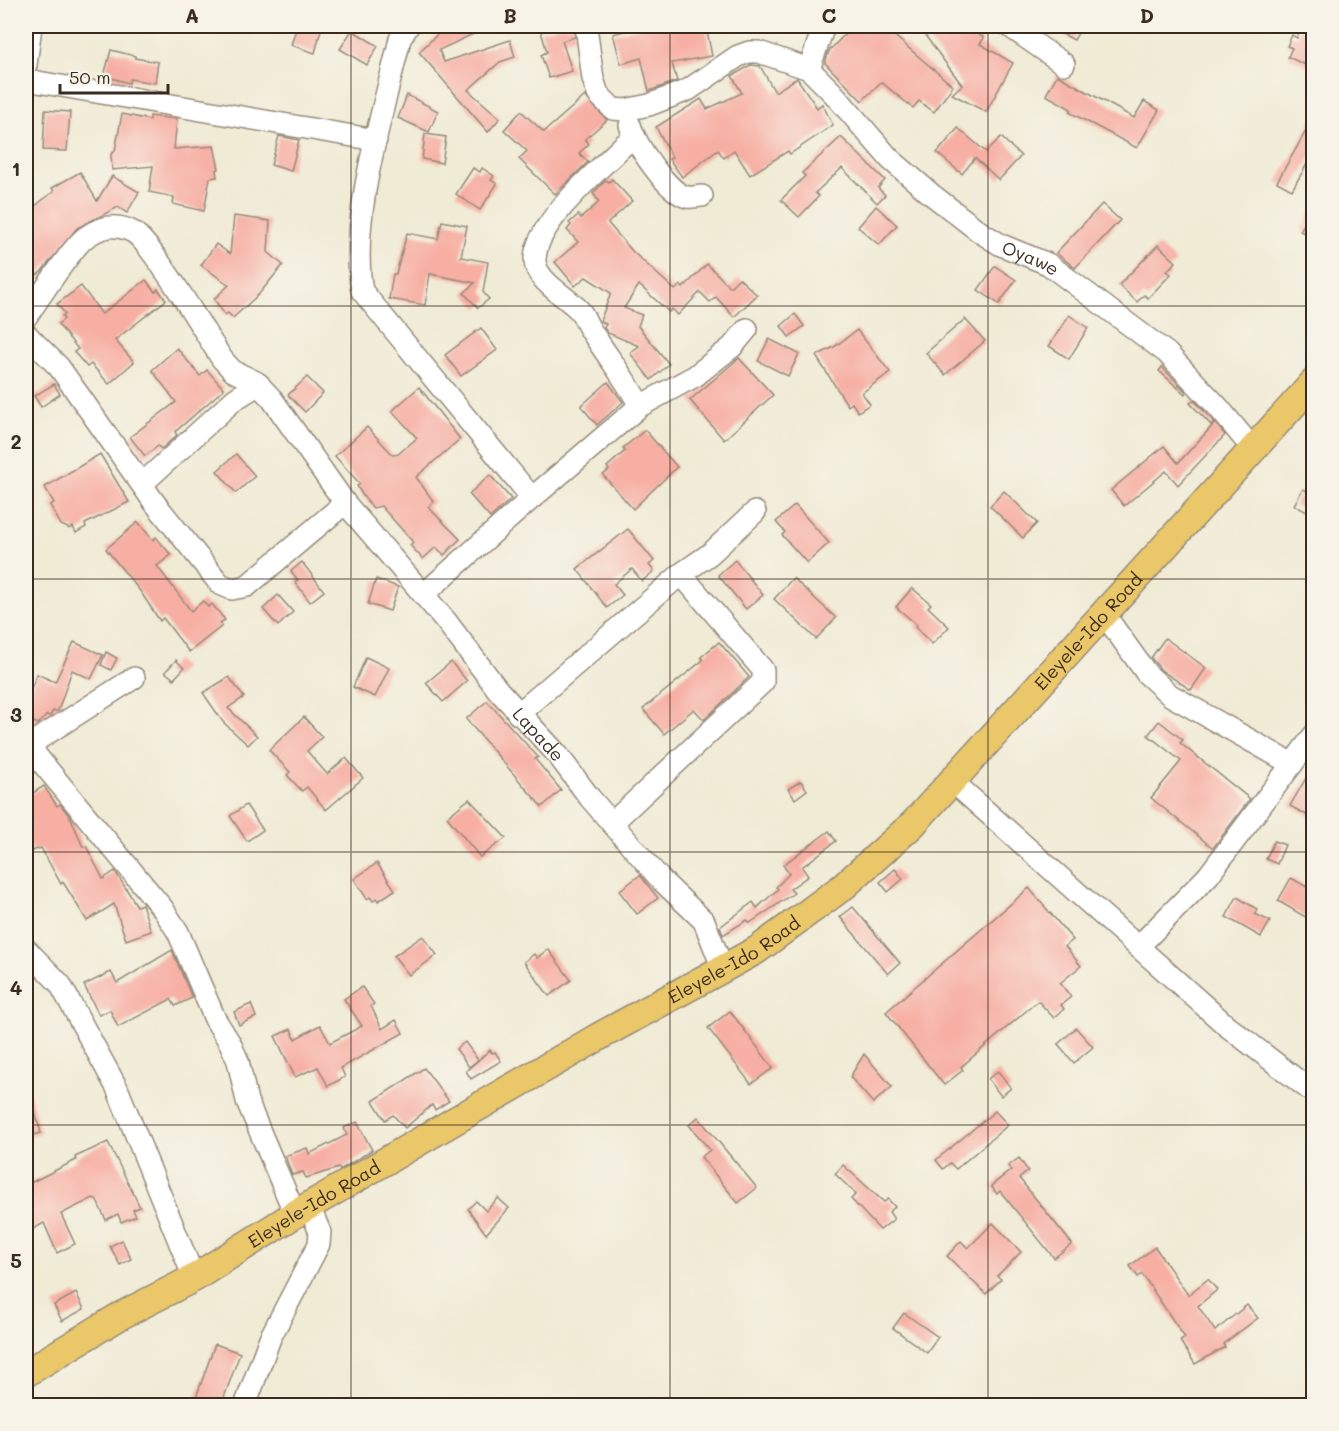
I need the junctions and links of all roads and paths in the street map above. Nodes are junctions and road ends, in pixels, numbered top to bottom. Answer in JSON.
{"nodes":[{"id":1,"x":31,"y":26,"type":"edge"},
{"id":2,"x":408,"y":26,"type":"edge"},
{"id":3,"x":586,"y":26,"type":"edge"},
{"id":4,"x":824,"y":26,"type":"edge"},
{"id":5,"x":1009,"y":26,"type":"edge"},
{"id":6,"x":1064,"y":64,"type":"dead end"},
{"id":7,"x":26,"y":65,"type":"edge"},
{"id":8,"x":809,"y":69,"type":"junction"},
{"id":9,"x":26,"y":80,"type":"edge"},
{"id":10,"x":625,"y":110,"type":"junction"},
{"id":11,"x":633,"y":136,"type":"junction"},
{"id":12,"x":376,"y":140,"type":"junction"},
{"id":13,"x":702,"y":196,"type":"dead end"},
{"id":14,"x":26,"y":317,"type":"edge"},
{"id":15,"x":747,"y":329,"type":"dead end"},
{"id":16,"x":26,"y":334,"type":"edge"},
{"id":17,"x":1314,"y":382,"type":"edge"},
{"id":18,"x":259,"y":384,"type":"junction"},
{"id":19,"x":640,"y":406,"type":"junction"},
{"id":20,"x":1252,"y":448,"type":"junction"},
{"id":21,"x":142,"y":484,"type":"junction"},
{"id":22,"x":532,"y":498,"type":"junction"},
{"id":23,"x":345,"y":503,"type":"junction"},
{"id":24,"x":755,"y":512,"type":"dead end"},
{"id":25,"x":681,"y":573,"type":"junction"},
{"id":26,"x":424,"y":594,"type":"junction"},
{"id":27,"x":1104,"y":614,"type":"junction"},
{"id":28,"x":134,"y":678,"type":"dead end"},
{"id":29,"x":518,"y":714,"type":"junction"},
{"id":30,"x":1314,"y":735,"type":"edge"},
{"id":31,"x":1292,"y":764,"type":"junction"},
{"id":32,"x":952,"y":781,"type":"junction"},
{"id":33,"x":612,"y":823,"type":"junction"},
{"id":34,"x":1138,"y":947,"type":"junction"},
{"id":35,"x":26,"y":949,"type":"edge"},
{"id":36,"x":723,"y":969,"type":"junction"},
{"id":37,"x":1314,"y":1093,"type":"edge"},
{"id":38,"x":302,"y":1210,"type":"junction"},
{"id":39,"x":194,"y":1278,"type":"junction"},
{"id":40,"x":26,"y":1373,"type":"edge"},
{"id":41,"x":245,"y":1406,"type":"edge"}],
"edges":[{"from":1,"to":7,"type":"street"},
{"from":2,"to":12,"type":"street"},
{"from":3,"to":10,"type":"street"},
{"from":4,"to":8,"type":"street"},
{"from":5,"to":6,"type":"street"},
{"from":8,"to":10,"type":"street"},
{"from":8,"to":20,"type":"street","name":"Oyawe"},
{"from":9,"to":12,"type":"street"},
{"from":10,"to":11,"type":"street"},
{"from":11,"to":13,"type":"street"},
{"from":11,"to":19,"type":"street"},
{"from":12,"to":22,"type":"street"},
{"from":14,"to":18,"type":"street"},
{"from":15,"to":19,"type":"street"},
{"from":16,"to":21,"type":"street"},
{"from":17,"to":20,"type":"main road","name":"Eleyele-Ido Road"},
{"from":18,"to":21,"type":"street"},
{"from":18,"to":23,"type":"street","name":"Lapade"},
{"from":19,"to":22,"type":"street"},
{"from":20,"to":27,"type":"main road","name":"Eleyele-Ido Road"},
{"from":21,"to":23,"type":"street"},
{"from":22,"to":26,"type":"street"},
{"from":23,"to":26,"type":"street","name":"Lapade"},
{"from":24,"to":25,"type":"street"},
{"from":25,"to":29,"type":"street"},
{"from":25,"to":33,"type":"street"},
{"from":26,"to":29,"type":"street","name":"Lapade"},
{"from":27,"to":31,"type":"street"},
{"from":27,"to":32,"type":"main road","name":"Eleyele-Ido Road"},
{"from":28,"to":38,"type":"street"},
{"from":29,"to":33,"type":"street","name":"Lapade"},
{"from":30,"to":31,"type":"street"},
{"from":31,"to":34,"type":"street"},
{"from":32,"to":34,"type":"street"},
{"from":32,"to":36,"type":"main road","name":"Eleyele-Ido Road"},
{"from":33,"to":36,"type":"street","name":"Lapade"},
{"from":34,"to":37,"type":"street"},
{"from":35,"to":39,"type":"street"},
{"from":36,"to":38,"type":"main road","name":"Eleyele-Ido Road"},
{"from":38,"to":39,"type":"main road","name":"Eleyele-Ido Road"},
{"from":38,"to":41,"type":"street"},
{"from":39,"to":40,"type":"main road","name":"Eleyele-Ido Road"}]}
